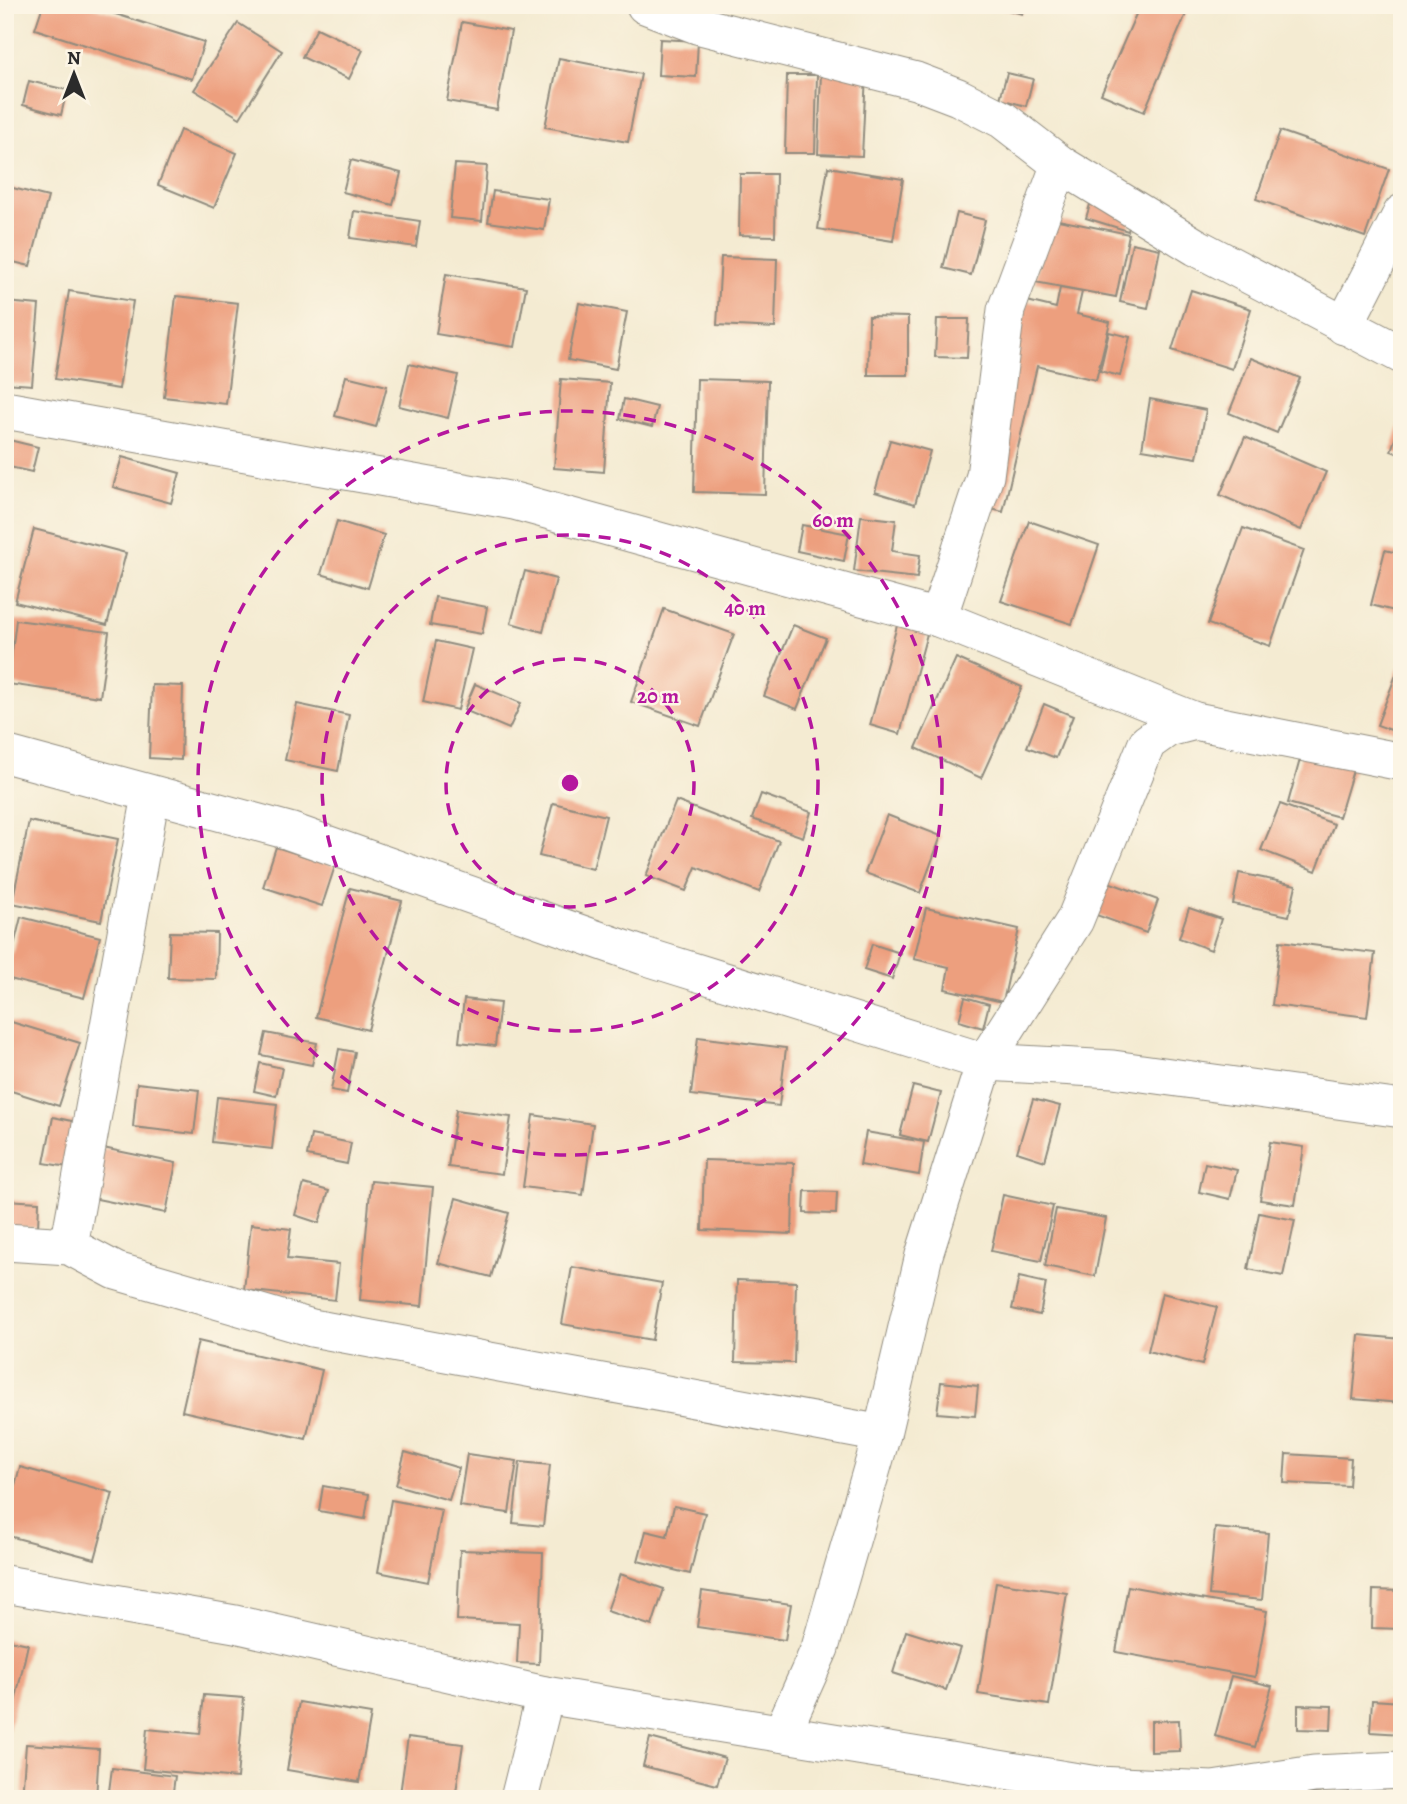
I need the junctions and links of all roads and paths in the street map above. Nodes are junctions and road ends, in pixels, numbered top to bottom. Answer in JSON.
{"nodes":[{"id":1,"x":645,"y":5,"type":"edge"},
{"id":2,"x":1060,"y":164,"type":"junction"},
{"id":3,"x":1402,"y":213,"type":"edge"},
{"id":4,"x":1344,"y":326,"type":"junction"},
{"id":5,"x":1402,"y":355,"type":"edge"},
{"id":6,"x":5,"y":410,"type":"edge"},
{"id":7,"x":938,"y":618,"type":"junction"},
{"id":8,"x":1195,"y":721,"type":"junction"},
{"id":9,"x":5,"y":754,"type":"edge"},
{"id":10,"x":1402,"y":762,"type":"edge"},
{"id":11,"x":151,"y":795,"type":"junction"},
{"id":12,"x":985,"y":1062,"type":"junction"},
{"id":13,"x":1402,"y":1109,"type":"edge"},
{"id":14,"x":5,"y":1242,"type":"edge"},
{"id":15,"x":69,"y":1246,"type":"junction"},
{"id":16,"x":882,"y":1434,"type":"junction"},
{"id":17,"x":5,"y":1584,"type":"edge"},
{"id":18,"x":545,"y":1695,"type":"junction"},
{"id":19,"x":782,"y":1733,"type":"junction"},
{"id":20,"x":1402,"y":1770,"type":"edge"},
{"id":21,"x":519,"y":1799,"type":"edge"}],
"edges":[{"from":1,"to":2,"type":"street"},
{"from":2,"to":4,"type":"street"},
{"from":2,"to":7,"type":"street"},
{"from":3,"to":4,"type":"street"},
{"from":4,"to":5,"type":"street"},
{"from":6,"to":7,"type":"street"},
{"from":7,"to":8,"type":"street"},
{"from":8,"to":10,"type":"street"},
{"from":8,"to":12,"type":"street"},
{"from":9,"to":11,"type":"street"},
{"from":11,"to":12,"type":"street"},
{"from":11,"to":15,"type":"street"},
{"from":12,"to":13,"type":"street"},
{"from":12,"to":16,"type":"street"},
{"from":14,"to":15,"type":"street"},
{"from":15,"to":16,"type":"street"},
{"from":16,"to":19,"type":"street"},
{"from":17,"to":18,"type":"street"},
{"from":18,"to":19,"type":"street"},
{"from":18,"to":21,"type":"street"},
{"from":19,"to":20,"type":"street"}]}
